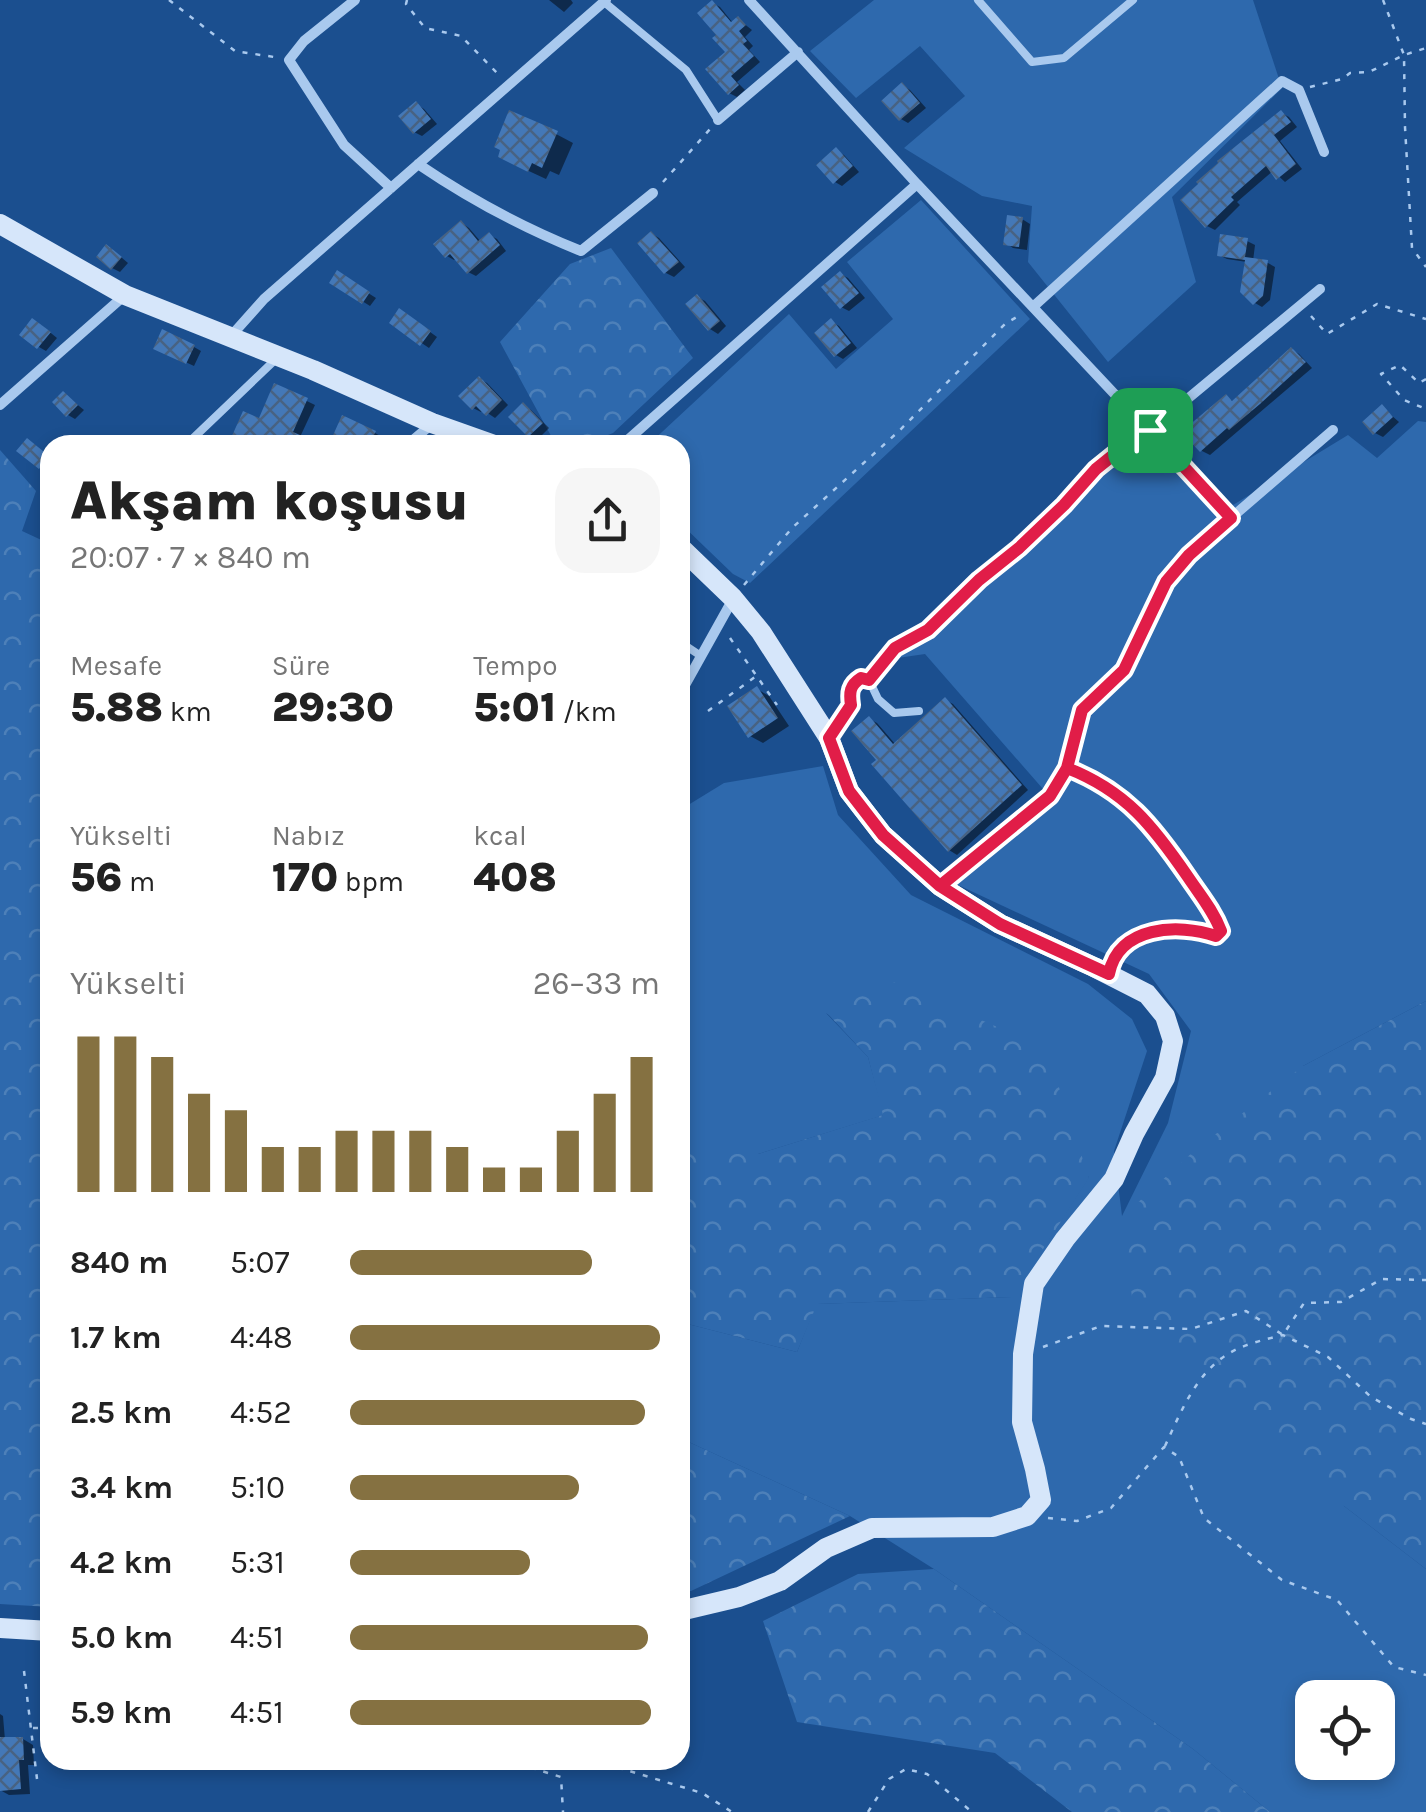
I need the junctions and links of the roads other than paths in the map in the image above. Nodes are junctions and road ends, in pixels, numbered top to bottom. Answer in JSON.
{"nodes":[{"id":1,"x":355,"y":0,"type":"edge"},
{"id":2,"x":750,"y":0,"type":"edge"},
{"id":3,"x":978,"y":0,"type":"edge"},
{"id":4,"x":1133,"y":0,"type":"edge"},
{"id":5,"x":604,"y":1,"type":"edge"},
{"id":6,"x":798,"y":52,"type":"junction"},
{"id":7,"x":718,"y":120,"type":"joint"},
{"id":8,"x":1324,"y":152,"type":"dead end"},
{"id":9,"x":418,"y":164,"type":"junction"},
{"id":10,"x":917,"y":184,"type":"junction"},
{"id":11,"x":391,"y":188,"type":"junction"},
{"id":12,"x":653,"y":193,"type":"road end"},
{"id":13,"x":0,"y":224,"type":"edge"},
{"id":14,"x":1320,"y":289,"type":"dead end"},
{"id":15,"x":125,"y":294,"type":"junction"},
{"id":16,"x":1034,"y":306,"type":"junction"},
{"id":17,"x":231,"y":336,"type":"junction"},
{"id":18,"x":280,"y":356,"type":"junction"},
{"id":19,"x":0,"y":405,"type":"edge"},
{"id":20,"x":432,"y":423,"type":"junction"},
{"id":21,"x":1150,"y":430,"type":"junction"},
{"id":22,"x":1333,"y":430,"type":"dead end"},
{"id":23,"x":197,"y":435,"type":"edge"},
{"id":24,"x":418,"y":435,"type":"edge"},
{"id":25,"x":466,"y":435,"type":"edge"},
{"id":26,"x":633,"y":435,"type":"edge"},
{"id":27,"x":690,"y":556,"type":"edge"},
{"id":28,"x":734,"y":598,"type":"junction"},
{"id":29,"x":690,"y":648,"type":"edge"},
{"id":30,"x":1134,"y":650,"type":"road end"},
{"id":31,"x":702,"y":656,"type":"junction"},
{"id":32,"x":690,"y":677,"type":"edge"},
{"id":33,"x":919,"y":712,"type":"dead end"},
{"id":34,"x":829,"y":738,"type":"junction"},
{"id":35,"x":940,"y":886,"type":"junction"},
{"id":36,"x":690,"y":1609,"type":"edge"},
{"id":37,"x":0,"y":1628,"type":"edge"},
{"id":38,"x":40,"y":1630,"type":"edge"}],
"edges":[{"from":1,"to":11,"type":"street"},
{"from":2,"to":6,"type":"street"},
{"from":3,"to":4,"type":"lane"},
{"from":5,"to":7,"type":"lane"},
{"from":5,"to":9,"type":"street"},
{"from":6,"to":7,"type":"street"},
{"from":6,"to":10,"type":"street"},
{"from":8,"to":16,"type":"street"},
{"from":9,"to":11,"type":"street"},
{"from":9,"to":12,"type":"street"},
{"from":10,"to":16,"type":"street"},
{"from":10,"to":26,"type":"street"},
{"from":11,"to":17,"type":"street"},
{"from":13,"to":15,"type":"street"},
{"from":14,"to":21,"type":"street"},
{"from":15,"to":17,"type":"street"},
{"from":15,"to":19,"type":"street"},
{"from":16,"to":21,"type":"street"},
{"from":17,"to":18,"type":"street"},
{"from":18,"to":20,"type":"street"},
{"from":18,"to":23,"type":"lane"},
{"from":20,"to":24,"type":"street"},
{"from":20,"to":25,"type":"street"},
{"from":21,"to":22,"type":"street"},
{"from":27,"to":28,"type":"street"},
{"from":28,"to":31,"type":"street"},
{"from":28,"to":34,"type":"street"},
{"from":29,"to":31,"type":"lane"},
{"from":30,"to":35,"type":"lane"},
{"from":31,"to":32,"type":"street"},
{"from":33,"to":34,"type":"lane"},
{"from":34,"to":35,"type":"street"},
{"from":35,"to":36,"type":"street"},
{"from":37,"to":38,"type":"street"}]}
